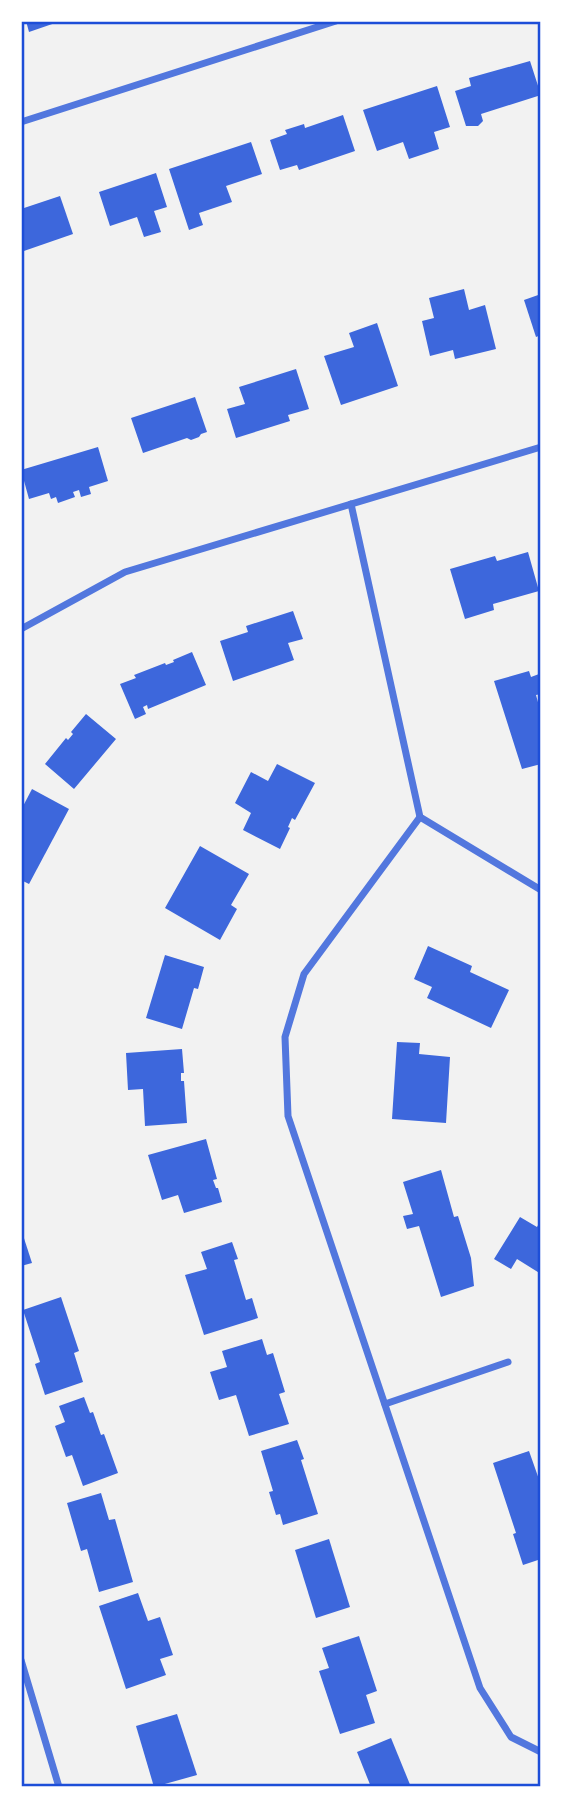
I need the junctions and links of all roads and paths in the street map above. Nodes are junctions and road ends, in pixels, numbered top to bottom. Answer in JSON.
{"nodes":[{"id":1,"x":336,"y":21,"type":"edge"},
{"id":2,"x":21,"y":122,"type":"edge"},
{"id":3,"x":541,"y":447,"type":"edge"},
{"id":4,"x":351,"y":504,"type":"junction"},
{"id":5,"x":21,"y":629,"type":"edge"},
{"id":6,"x":421,"y":817,"type":"junction"},
{"id":7,"x":541,"y":890,"type":"edge"},
{"id":8,"x":508,"y":1362,"type":"dead end"},
{"id":9,"x":385,"y":1404,"type":"junction"},
{"id":10,"x":21,"y":1660,"type":"edge"},
{"id":11,"x":541,"y":1752,"type":"edge"},
{"id":12,"x":59,"y":1787,"type":"edge"}],
"edges":[{"from":1,"to":2,"type":"street"},
{"from":3,"to":4,"type":"street"},
{"from":4,"to":5,"type":"street"},
{"from":4,"to":6,"type":"street"},
{"from":6,"to":7,"type":"street"},
{"from":6,"to":9,"type":"street"},
{"from":8,"to":9,"type":"street"},
{"from":9,"to":11,"type":"street"},
{"from":10,"to":12,"type":"street"}]}
